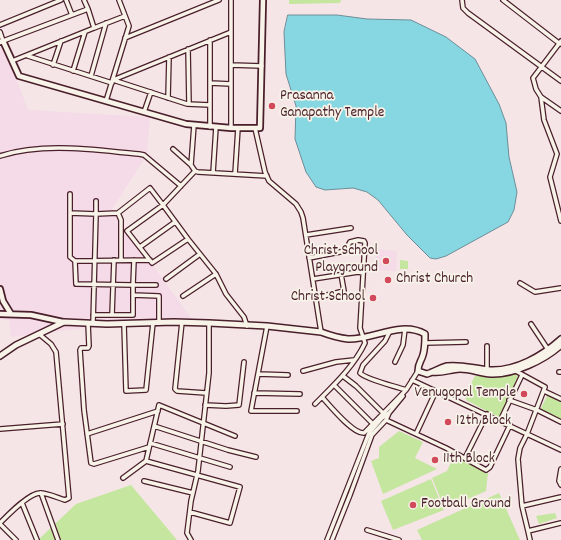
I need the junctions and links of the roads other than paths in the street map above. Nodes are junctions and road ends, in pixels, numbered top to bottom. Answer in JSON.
{"nodes":[{"id":1,"x":61,"y":0,"type":"edge"},
{"id":2,"x":66,"y":0,"type":"edge"},
{"id":3,"x":84,"y":0,"type":"edge"},
{"id":4,"x":126,"y":0,"type":"edge"},
{"id":5,"x":203,"y":0,"type":"edge"},
{"id":6,"x":219,"y":0,"type":"edge"},
{"id":7,"x":231,"y":0,"type":"edge"},
{"id":8,"x":263,"y":0,"type":"edge"},
{"id":9,"x":462,"y":0,"type":"edge"},
{"id":10,"x":503,"y":0,"type":"edge"},
{"id":11,"x":119,"y":1,"type":"edge"},
{"id":12,"x":205,"y":6,"type":"junction"},
{"id":13,"x":88,"y":9,"type":"junction"},
{"id":14,"x":72,"y":15,"type":"junction"},
{"id":15,"x":125,"y":16,"type":"junction"},
{"id":16,"x":106,"y":24,"type":"junction"},
{"id":17,"x":0,"y":25,"type":"edge"},
{"id":18,"x":94,"y":28,"type":"junction"},
{"id":19,"x":0,"y":32,"type":"edge"},
{"id":20,"x":85,"y":32,"type":"junction"},
{"id":21,"x":231,"y":32,"type":"junction"},
{"id":22,"x":125,"y":38,"type":"junction"},
{"id":23,"x":210,"y":40,"type":"junction"},
{"id":24,"x":60,"y":41,"type":"junction"},
{"id":25,"x":2,"y":42,"type":"edge"},
{"id":26,"x":560,"y":43,"type":"edge"},
{"id":27,"x":188,"y":49,"type":"junction"},
{"id":28,"x":28,"y":56,"type":"junction"},
{"id":29,"x":168,"y":57,"type":"junction"},
{"id":30,"x":12,"y":61,"type":"junction"},
{"id":31,"x":53,"y":65,"type":"junction"},
{"id":32,"x":231,"y":65,"type":"junction"},
{"id":33,"x":262,"y":66,"type":"junction"},
{"id":34,"x":542,"y":67,"type":"junction"},
{"id":35,"x":72,"y":71,"type":"junction"},
{"id":36,"x":91,"y":76,"type":"junction"},
{"id":37,"x":112,"y":81,"type":"junction"},
{"id":38,"x":561,"y":81,"type":"edge"},
{"id":39,"x":210,"y":83,"type":"junction"},
{"id":40,"x":231,"y":84,"type":"junction"},
{"id":41,"x":151,"y":92,"type":"junction"},
{"id":42,"x":541,"y":96,"type":"junction"},
{"id":43,"x":168,"y":98,"type":"junction"},
{"id":44,"x":106,"y":101,"type":"junction"},
{"id":45,"x":189,"y":104,"type":"junction"},
{"id":46,"x":210,"y":105,"type":"junction"},
{"id":47,"x":561,"y":111,"type":"edge"},
{"id":48,"x":144,"y":112,"type":"junction"},
{"id":49,"x":194,"y":125,"type":"junction"},
{"id":50,"x":210,"y":127,"type":"junction"},
{"id":51,"x":216,"y":127,"type":"junction"},
{"id":52,"x":231,"y":128,"type":"junction"},
{"id":53,"x":238,"y":128,"type":"junction"},
{"id":54,"x":255,"y":128,"type":"junction"},
{"id":55,"x":173,"y":149,"type":"dead end"},
{"id":56,"x":0,"y":156,"type":"edge"},
{"id":57,"x":192,"y":165,"type":"junction"},
{"id":58,"x":195,"y":171,"type":"junction"},
{"id":59,"x":213,"y":173,"type":"junction"},
{"id":60,"x":235,"y":174,"type":"junction"},
{"id":61,"x":267,"y":176,"type":"junction"},
{"id":62,"x":181,"y":186,"type":"junction"},
{"id":63,"x":70,"y":194,"type":"dead end"},
{"id":64,"x":96,"y":201,"type":"dead end"},
{"id":65,"x":163,"y":205,"type":"junction"},
{"id":66,"x":70,"y":213,"type":"junction"},
{"id":67,"x":118,"y":213,"type":"junction"},
{"id":68,"x":96,"y":214,"type":"junction"},
{"id":69,"x":561,"y":221,"type":"edge"},
{"id":70,"x":175,"y":222,"type":"junction"},
{"id":71,"x":351,"y":228,"type":"dead end"},
{"id":72,"x":306,"y":235,"type":"junction"},
{"id":73,"x":188,"y":239,"type":"junction"},
{"id":74,"x":140,"y":247,"type":"junction"},
{"id":75,"x":200,"y":254,"type":"junction"},
{"id":76,"x":309,"y":258,"type":"junction"},
{"id":77,"x":95,"y":260,"type":"junction"},
{"id":78,"x":114,"y":260,"type":"junction"},
{"id":79,"x":121,"y":260,"type":"junction"},
{"id":80,"x":134,"y":260,"type":"junction"},
{"id":81,"x":150,"y":260,"type":"junction"},
{"id":82,"x":75,"y":261,"type":"junction"},
{"id":83,"x":363,"y":273,"type":"junction"},
{"id":84,"x":216,"y":274,"type":"junction"},
{"id":85,"x":341,"y":274,"type":"junction"},
{"id":86,"x":166,"y":279,"type":"dead end"},
{"id":87,"x":312,"y":279,"type":"junction"},
{"id":88,"x":520,"y":283,"type":"dead end"},
{"id":89,"x":94,"y":284,"type":"junction"},
{"id":90,"x":156,"y":284,"type":"dead end"},
{"id":91,"x":113,"y":285,"type":"junction"},
{"id":92,"x":133,"y":285,"type":"junction"},
{"id":93,"x":561,"y":288,"type":"edge"},
{"id":94,"x":0,"y":289,"type":"edge"},
{"id":95,"x":133,"y":295,"type":"junction"},
{"id":96,"x":183,"y":296,"type":"dead end"},
{"id":97,"x":315,"y":298,"type":"junction"},
{"id":98,"x":0,"y":314,"type":"edge"},
{"id":99,"x":11,"y":314,"type":"junction"},
{"id":100,"x":94,"y":315,"type":"junction"},
{"id":101,"x":112,"y":315,"type":"junction"},
{"id":102,"x":64,"y":322,"type":"junction"},
{"id":103,"x":182,"y":322,"type":"junction"},
{"id":104,"x":90,"y":323,"type":"junction"},
{"id":105,"x":153,"y":323,"type":"junction"},
{"id":106,"x":159,"y":323,"type":"junction"},
{"id":107,"x":209,"y":323,"type":"junction"},
{"id":108,"x":124,"y":324,"type":"junction"},
{"id":109,"x":531,"y":324,"type":"dead end"},
{"id":110,"x":247,"y":326,"type":"junction"},
{"id":111,"x":267,"y":326,"type":"junction"},
{"id":112,"x":404,"y":329,"type":"junction"},
{"id":113,"x":390,"y":331,"type":"junction"},
{"id":114,"x":321,"y":332,"type":"junction"},
{"id":115,"x":39,"y":334,"type":"junction"},
{"id":116,"x":363,"y":337,"type":"junction"},
{"id":117,"x":561,"y":339,"type":"edge"},
{"id":118,"x":466,"y":342,"type":"dead end"},
{"id":119,"x":425,"y":343,"type":"junction"},
{"id":120,"x":561,"y":345,"type":"edge"},
{"id":121,"x":487,"y":346,"type":"dead end"},
{"id":122,"x":549,"y":352,"type":"junction"},
{"id":123,"x":0,"y":356,"type":"edge"},
{"id":124,"x":354,"y":360,"type":"junction"},
{"id":125,"x":244,"y":362,"type":"dead end"},
{"id":126,"x":395,"y":362,"type":"dead end"},
{"id":127,"x":487,"y":370,"type":"junction"},
{"id":128,"x":514,"y":370,"type":"junction"},
{"id":129,"x":303,"y":371,"type":"dead end"},
{"id":130,"x":418,"y":371,"type":"junction"},
{"id":131,"x":432,"y":372,"type":"junction"},
{"id":132,"x":258,"y":374,"type":"junction"},
{"id":133,"x":522,"y":375,"type":"junction"},
{"id":134,"x":288,"y":376,"type":"dead end"},
{"id":135,"x":343,"y":376,"type":"junction"},
{"id":136,"x":413,"y":380,"type":"junction"},
{"id":137,"x":334,"y":386,"type":"junction"},
{"id":138,"x":406,"y":390,"type":"junction"},
{"id":139,"x":436,"y":391,"type":"junction"},
{"id":140,"x":544,"y":391,"type":"junction"},
{"id":141,"x":206,"y":393,"type":"junction"},
{"id":142,"x":254,"y":393,"type":"junction"},
{"id":143,"x":300,"y":394,"type":"dead end"},
{"id":144,"x":322,"y":397,"type":"junction"},
{"id":145,"x":561,"y":399,"type":"edge"},
{"id":146,"x":509,"y":400,"type":"junction"},
{"id":147,"x":315,"y":404,"type":"dead end"},
{"id":148,"x":205,"y":405,"type":"junction"},
{"id":149,"x":537,"y":410,"type":"junction"},
{"id":150,"x":158,"y":411,"type":"junction"},
{"id":151,"x":297,"y":411,"type":"dead end"},
{"id":152,"x":383,"y":413,"type":"junction"},
{"id":153,"x":389,"y":413,"type":"junction"},
{"id":154,"x":487,"y":414,"type":"junction"},
{"id":155,"x":386,"y":420,"type":"junction"},
{"id":156,"x":500,"y":421,"type":"junction"},
{"id":157,"x":203,"y":422,"type":"junction"},
{"id":158,"x":561,"y":422,"type":"edge"},
{"id":159,"x":63,"y":424,"type":"junction"},
{"id":160,"x":373,"y":424,"type":"junction"},
{"id":161,"x":510,"y":425,"type":"junction"},
{"id":162,"x":154,"y":426,"type":"junction"},
{"id":163,"x":0,"y":430,"type":"edge"},
{"id":164,"x":87,"y":434,"type":"junction"},
{"id":165,"x":416,"y":434,"type":"junction"},
{"id":166,"x":528,"y":434,"type":"junction"},
{"id":167,"x":235,"y":436,"type":"dead end"},
{"id":168,"x":201,"y":441,"type":"junction"},
{"id":169,"x":150,"y":442,"type":"junction"},
{"id":170,"x":149,"y":447,"type":"junction"},
{"id":171,"x":561,"y":450,"type":"edge"},
{"id":172,"x":199,"y":457,"type":"junction"},
{"id":173,"x":256,"y":457,"type":"dead end"},
{"id":174,"x":465,"y":458,"type":"junction"},
{"id":175,"x":146,"y":461,"type":"junction"},
{"id":176,"x":230,"y":467,"type":"dead end"},
{"id":177,"x":561,"y":469,"type":"edge"},
{"id":178,"x":197,"y":474,"type":"junction"},
{"id":179,"x":123,"y":478,"type":"dead end"},
{"id":180,"x":144,"y":480,"type":"dead end"},
{"id":181,"x":561,"y":486,"type":"edge"},
{"id":182,"x":41,"y":493,"type":"junction"},
{"id":183,"x":193,"y":493,"type":"junction"},
{"id":184,"x":561,"y":497,"type":"edge"},
{"id":185,"x":22,"y":503,"type":"junction"},
{"id":186,"x":522,"y":506,"type":"junction"},
{"id":187,"x":190,"y":512,"type":"junction"},
{"id":188,"x":0,"y":523,"type":"edge"},
{"id":189,"x":561,"y":523,"type":"edge"},
{"id":190,"x":367,"y":530,"type":"dead end"},
{"id":191,"x":528,"y":531,"type":"junction"},
{"id":192,"x":16,"y":540,"type":"edge"},
{"id":193,"x":37,"y":540,"type":"edge"},
{"id":194,"x":58,"y":540,"type":"edge"},
{"id":195,"x":191,"y":540,"type":"edge"},
{"id":196,"x":327,"y":540,"type":"edge"},
{"id":197,"x":332,"y":540,"type":"edge"},
{"id":198,"x":399,"y":540,"type":"edge"},
{"id":199,"x":530,"y":540,"type":"edge"}],
"edges":[{"from":1,"to":17,"type":"street"},
{"from":2,"to":14,"type":"street"},
{"from":3,"to":13,"type":"street"},
{"from":4,"to":11,"type":"street"},
{"from":5,"to":12,"type":"street"},
{"from":6,"to":12,"type":"street"},
{"from":7,"to":21,"type":"street"},
{"from":8,"to":33,"type":"street"},
{"from":9,"to":34,"type":"street"},
{"from":10,"to":26,"type":"street"},
{"from":11,"to":15,"type":"street"},
{"from":12,"to":22,"type":"street"},
{"from":13,"to":14,"type":"street"},
{"from":13,"to":18,"type":"street"},
{"from":14,"to":25,"type":"street"},
{"from":15,"to":16,"type":"street"},
{"from":15,"to":22,"type":"street"},
{"from":16,"to":18,"type":"street"},
{"from":16,"to":36,"type":"street"},
{"from":18,"to":20,"type":"street"},
{"from":19,"to":25,"type":"street"},
{"from":20,"to":24,"type":"street"},
{"from":20,"to":35,"type":"street"},
{"from":21,"to":23,"type":"street"},
{"from":21,"to":32,"type":"street"},
{"from":22,"to":37,"type":"street"},
{"from":23,"to":27,"type":"street"},
{"from":23,"to":39,"type":"street"},
{"from":24,"to":28,"type":"street"},
{"from":24,"to":31,"type":"street"},
{"from":25,"to":30,"type":"street"},
{"from":26,"to":34,"type":"street"},
{"from":27,"to":29,"type":"street"},
{"from":27,"to":45,"type":"street"},
{"from":28,"to":30,"type":"street"},
{"from":28,"to":31,"type":"street"},
{"from":29,"to":37,"type":"street"},
{"from":29,"to":43,"type":"street"},
{"from":30,"to":44,"type":"street"},
{"from":31,"to":35,"type":"street"},
{"from":32,"to":33,"type":"street"},
{"from":32,"to":40,"type":"street"},
{"from":33,"to":54,"type":"street"},
{"from":34,"to":38,"type":"street"},
{"from":34,"to":42,"type":"street"},
{"from":35,"to":36,"type":"street"},
{"from":36,"to":37,"type":"street"},
{"from":37,"to":41,"type":"street"},
{"from":37,"to":44,"type":"street"},
{"from":39,"to":40,"type":"street"},
{"from":39,"to":46,"type":"street"},
{"from":40,"to":52,"type":"street"},
{"from":41,"to":43,"type":"street"},
{"from":41,"to":48,"type":"street"},
{"from":42,"to":47,"type":"street"},
{"from":42,"to":69,"type":"street"},
{"from":43,"to":45,"type":"street"},
{"from":44,"to":48,"type":"street"},
{"from":45,"to":46,"type":"street"},
{"from":46,"to":50,"type":"street"},
{"from":48,"to":49,"type":"street"},
{"from":49,"to":50,"type":"street"},
{"from":49,"to":57,"type":"street"},
{"from":50,"to":51,"type":"street"},
{"from":51,"to":52,"type":"street"},
{"from":51,"to":59,"type":"street"},
{"from":52,"to":53,"type":"street"},
{"from":53,"to":54,"type":"street"},
{"from":53,"to":60,"type":"street"},
{"from":54,"to":61,"type":"street"},
{"from":55,"to":57,"type":"street"},
{"from":56,"to":62,"type":"street"},
{"from":57,"to":58,"type":"street"},
{"from":58,"to":59,"type":"street"},
{"from":58,"to":62,"type":"street"},
{"from":59,"to":60,"type":"street"},
{"from":60,"to":61,"type":"street"},
{"from":61,"to":72,"type":"street"},
{"from":62,"to":65,"type":"street"},
{"from":63,"to":66,"type":"street"},
{"from":64,"to":68,"type":"street"},
{"from":65,"to":67,"type":"street"},
{"from":65,"to":70,"type":"street"},
{"from":65,"to":74,"type":"street"},
{"from":66,"to":68,"type":"street"},
{"from":66,"to":82,"type":"street"},
{"from":67,"to":68,"type":"street"},
{"from":67,"to":79,"type":"street"},
{"from":68,"to":77,"type":"street"},
{"from":70,"to":73,"type":"street"},
{"from":70,"to":74,"type":"street"},
{"from":71,"to":72,"type":"street"},
{"from":72,"to":76,"type":"street"},
{"from":73,"to":75,"type":"street"},
{"from":73,"to":81,"type":"street"},
{"from":74,"to":81,"type":"street"},
{"from":75,"to":84,"type":"street"},
{"from":75,"to":86,"type":"street"},
{"from":76,"to":83,"type":"street"},
{"from":76,"to":87,"type":"street"},
{"from":77,"to":78,"type":"street"},
{"from":77,"to":82,"type":"street"},
{"from":77,"to":89,"type":"street"},
{"from":78,"to":79,"type":"street"},
{"from":78,"to":91,"type":"street"},
{"from":79,"to":80,"type":"street"},
{"from":80,"to":81,"type":"street"},
{"from":80,"to":92,"type":"street"},
{"from":82,"to":89,"type":"street"},
{"from":83,"to":85,"type":"street"},
{"from":83,"to":116,"type":"street"},
{"from":84,"to":96,"type":"street"},
{"from":84,"to":110,"type":"street"},
{"from":85,"to":87,"type":"street"},
{"from":85,"to":97,"type":"street"},
{"from":87,"to":97,"type":"street"},
{"from":88,"to":93,"type":"street"},
{"from":89,"to":91,"type":"street"},
{"from":89,"to":100,"type":"street"},
{"from":90,"to":92,"type":"street"},
{"from":91,"to":92,"type":"street"},
{"from":91,"to":101,"type":"street"},
{"from":92,"to":95,"type":"street"},
{"from":94,"to":99,"type":"street"},
{"from":95,"to":101,"type":"street"},
{"from":95,"to":106,"type":"street"},
{"from":97,"to":114,"type":"street"},
{"from":98,"to":99,"type":"street"},
{"from":99,"to":102,"type":"street"},
{"from":100,"to":101,"type":"street"},
{"from":100,"to":104,"type":"street"},
{"from":102,"to":104,"type":"main road"},
{"from":102,"to":115,"type":"main road"},
{"from":103,"to":106,"type":"main road"},
{"from":103,"to":107,"type":"main road"},
{"from":103,"to":141,"type":"street"},
{"from":104,"to":108,"type":"main road"},
{"from":104,"to":164,"type":"street"},
{"from":105,"to":106,"type":"main road"},
{"from":105,"to":108,"type":"main road"},
{"from":105,"to":108,"type":"street"},
{"from":107,"to":110,"type":"main road"},
{"from":107,"to":141,"type":"street"},
{"from":109,"to":122,"type":"street"},
{"from":110,"to":111,"type":"main road"},
{"from":111,"to":114,"type":"main road"},
{"from":111,"to":132,"type":"street"},
{"from":112,"to":113,"type":"main road"},
{"from":112,"to":119,"type":"main road"},
{"from":112,"to":126,"type":"street"},
{"from":113,"to":116,"type":"main road"},
{"from":113,"to":138,"type":"street"},
{"from":114,"to":116,"type":"main road"},
{"from":115,"to":123,"type":"main road"},
{"from":115,"to":159,"type":"street"},
{"from":116,"to":124,"type":"street"},
{"from":117,"to":122,"type":"main road"},
{"from":118,"to":119,"type":"street"},
{"from":119,"to":130,"type":"main road"},
{"from":120,"to":122,"type":"main road"},
{"from":121,"to":127,"type":"street"},
{"from":122,"to":127,"type":"main road"},
{"from":122,"to":128,"type":"main road"},
{"from":124,"to":129,"type":"street"},
{"from":124,"to":135,"type":"street"},
{"from":125,"to":148,"type":"street"},
{"from":127,"to":131,"type":"main road"},
{"from":128,"to":131,"type":"main road"},
{"from":128,"to":133,"type":"street"},
{"from":130,"to":131,"type":"main road"},
{"from":130,"to":136,"type":"street"},
{"from":132,"to":134,"type":"street"},
{"from":132,"to":142,"type":"street"},
{"from":133,"to":140,"type":"street"},
{"from":133,"to":146,"type":"street"},
{"from":135,"to":137,"type":"street"},
{"from":135,"to":152,"type":"street"},
{"from":136,"to":138,"type":"street"},
{"from":136,"to":139,"type":"street"},
{"from":136,"to":153,"type":"street"},
{"from":137,"to":144,"type":"street"},
{"from":137,"to":160,"type":"street"},
{"from":138,"to":152,"type":"street"},
{"from":139,"to":154,"type":"street"},
{"from":139,"to":165,"type":"street"},
{"from":140,"to":145,"type":"street"},
{"from":140,"to":149,"type":"street"},
{"from":141,"to":148,"type":"street"},
{"from":142,"to":143,"type":"street"},
{"from":142,"to":151,"type":"street"},
{"from":144,"to":147,"type":"street"},
{"from":144,"to":160,"type":"street"},
{"from":146,"to":149,"type":"street"},
{"from":146,"to":156,"type":"street"},
{"from":148,"to":157,"type":"street"},
{"from":149,"to":158,"type":"street"},
{"from":149,"to":166,"type":"street"},
{"from":150,"to":157,"type":"street"},
{"from":150,"to":162,"type":"street"},
{"from":150,"to":164,"type":"street"},
{"from":152,"to":160,"type":"street"},
{"from":153,"to":155,"type":"street"},
{"from":153,"to":196,"type":"street"},
{"from":154,"to":156,"type":"street"},
{"from":154,"to":174,"type":"street"},
{"from":155,"to":165,"type":"street"},
{"from":155,"to":197,"type":"street"},
{"from":156,"to":161,"type":"street"},
{"from":157,"to":167,"type":"street"},
{"from":157,"to":168,"type":"street"},
{"from":159,"to":163,"type":"street"},
{"from":159,"to":182,"type":"street"},
{"from":161,"to":166,"type":"street"},
{"from":161,"to":174,"type":"street"},
{"from":162,"to":168,"type":"street"},
{"from":162,"to":169,"type":"street"},
{"from":164,"to":170,"type":"street"},
{"from":165,"to":174,"type":"street"},
{"from":166,"to":171,"type":"street"},
{"from":166,"to":186,"type":"street"},
{"from":168,"to":172,"type":"street"},
{"from":168,"to":173,"type":"street"},
{"from":169,"to":170,"type":"street"},
{"from":169,"to":172,"type":"street"},
{"from":170,"to":175,"type":"street"},
{"from":172,"to":176,"type":"street"},
{"from":172,"to":178,"type":"street"},
{"from":175,"to":178,"type":"street"},
{"from":175,"to":179,"type":"street"},
{"from":177,"to":181,"type":"street"},
{"from":178,"to":183,"type":"street"},
{"from":178,"to":187,"type":"street"},
{"from":180,"to":183,"type":"street"},
{"from":182,"to":185,"type":"street"},
{"from":182,"to":194,"type":"street"},
{"from":183,"to":187,"type":"street"},
{"from":184,"to":186,"type":"street"},
{"from":185,"to":188,"type":"street"},
{"from":185,"to":193,"type":"street"},
{"from":186,"to":191,"type":"street"},
{"from":187,"to":195,"type":"street"},
{"from":188,"to":192,"type":"street"},
{"from":189,"to":191,"type":"street"},
{"from":190,"to":198,"type":"street"},
{"from":191,"to":199,"type":"street"}]}
